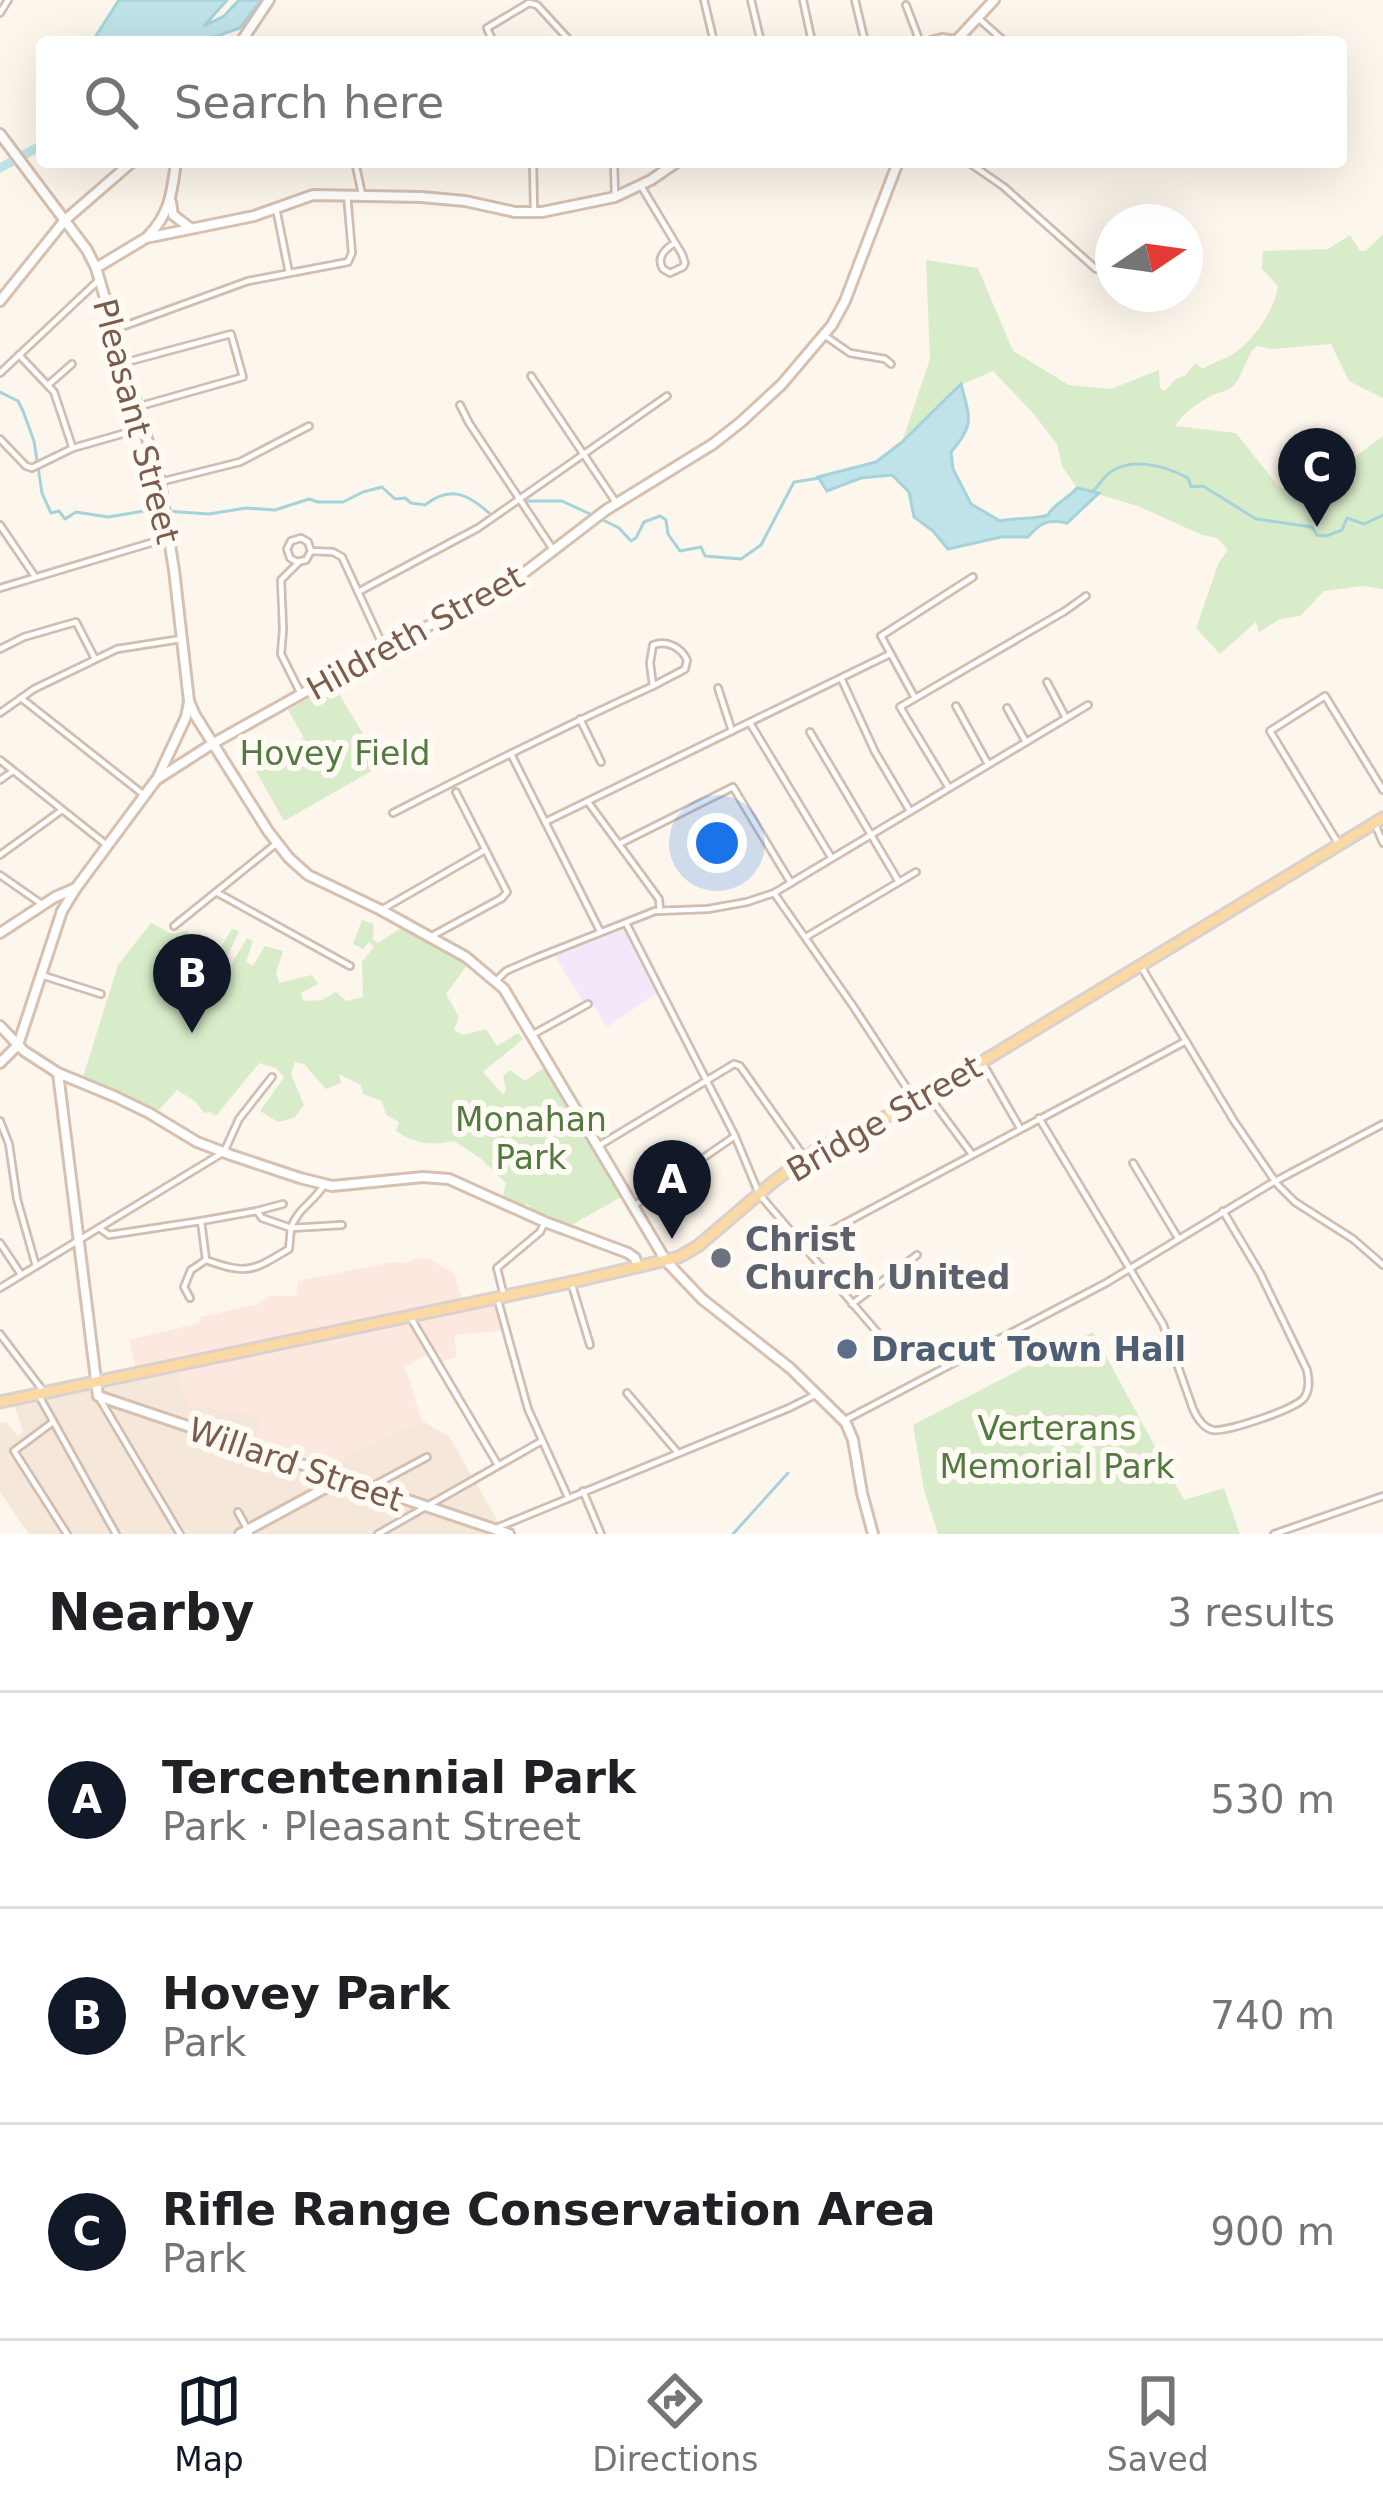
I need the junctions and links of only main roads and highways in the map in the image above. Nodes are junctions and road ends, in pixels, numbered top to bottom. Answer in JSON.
{"nodes":[{"id":1,"x":1379,"y":821,"type":"edge"},
{"id":2,"x":0,"y":1402,"type":"edge"}],
"edges":[{"from":1,"to":2,"type":"main road","name":"Bridge Street"}]}
